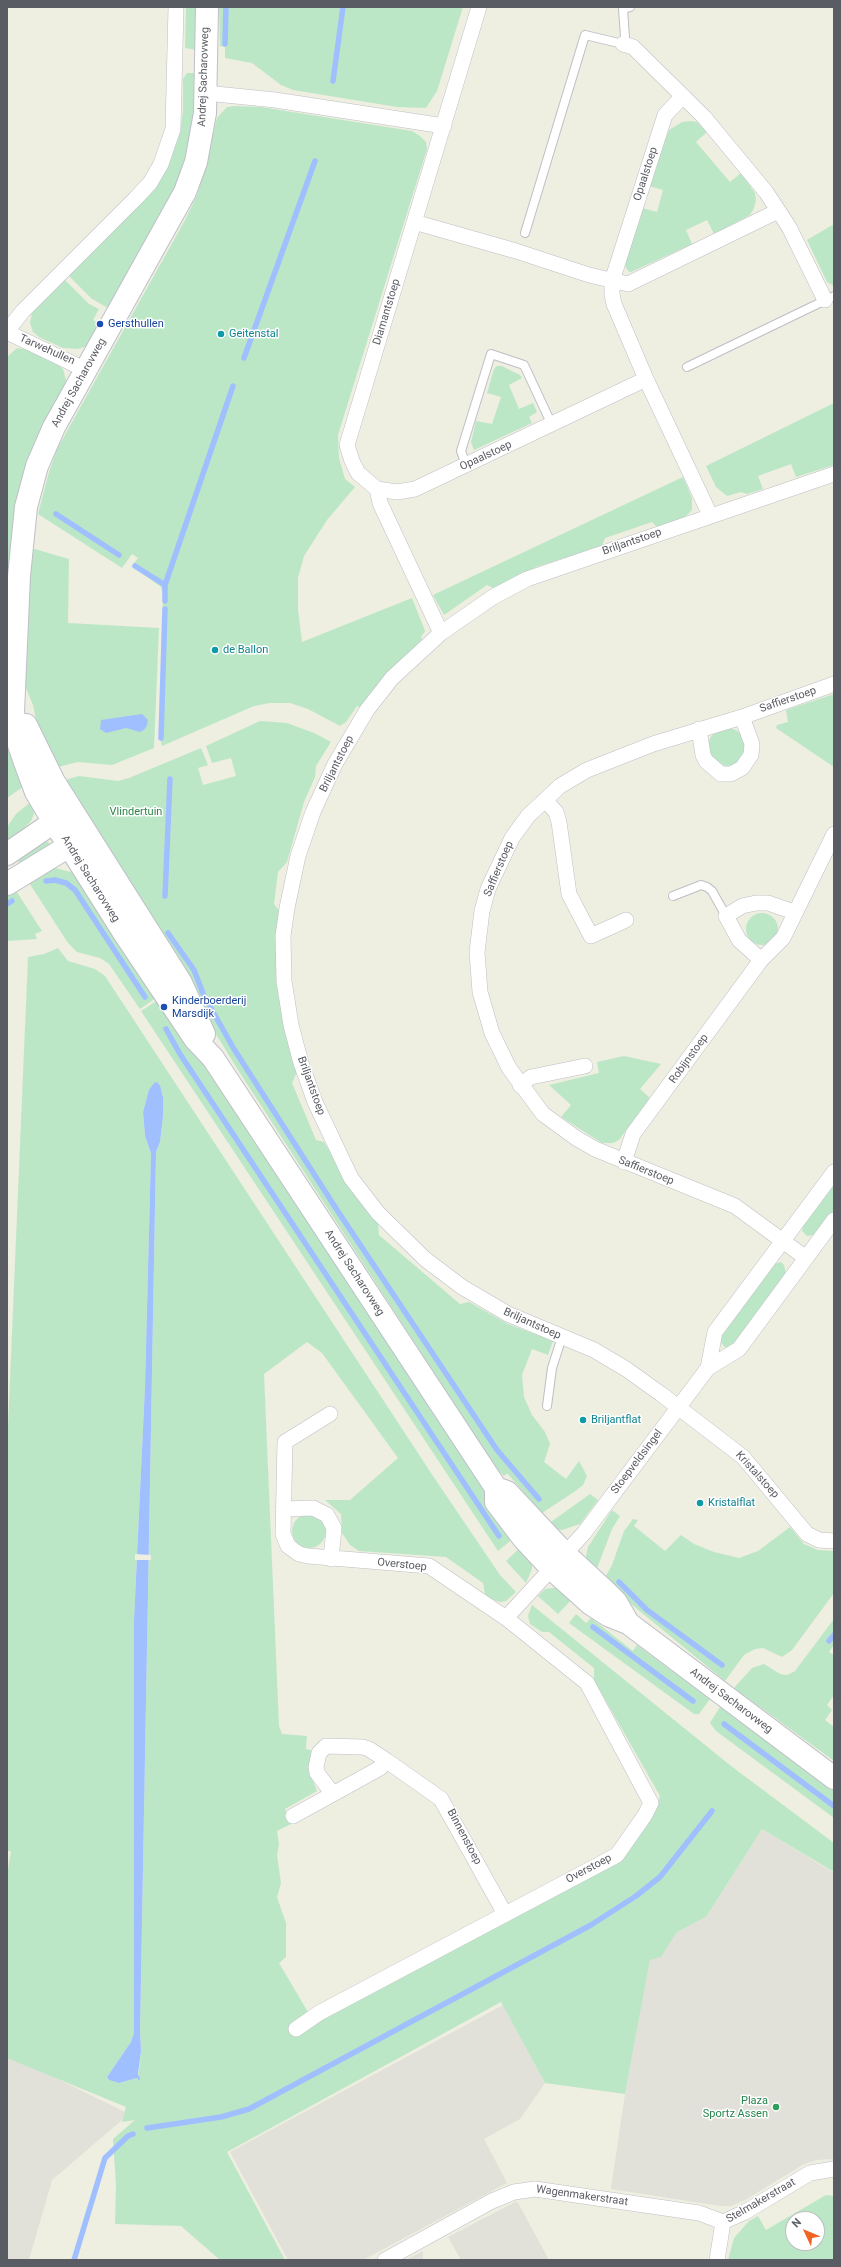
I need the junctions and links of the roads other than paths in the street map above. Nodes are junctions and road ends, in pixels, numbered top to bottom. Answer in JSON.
{"nodes":[{"id":1,"x":176,"y":7,"type":"edge"},
{"id":2,"x":207,"y":7,"type":"edge"},
{"id":3,"x":479,"y":7,"type":"edge"},
{"id":4,"x":630,"y":7,"type":"edge"},
{"id":5,"x":623,"y":44,"type":"junction"},
{"id":6,"x":206,"y":93,"type":"junction"},
{"id":7,"x":683,"y":96,"type":"junction"},
{"id":8,"x":444,"y":126,"type":"junction"},
{"id":9,"x":778,"y":211,"type":"junction"},
{"id":10,"x":414,"y":222,"type":"junction"},
{"id":11,"x":525,"y":233,"type":"dead end"},
{"id":12,"x":612,"y":281,"type":"junction"},
{"id":13,"x":830,"y":298,"type":"edge"},
{"id":14,"x":7,"y":332,"type":"edge"},
{"id":15,"x":687,"y":367,"type":"dead end"},
{"id":16,"x":86,"y":370,"type":"junction"},
{"id":17,"x":646,"y":379,"type":"junction"},
{"id":18,"x":552,"y":425,"type":"junction"},
{"id":19,"x":466,"y":465,"type":"junction"},
{"id":20,"x":834,"y":474,"type":"edge"},
{"id":21,"x":377,"y":489,"type":"junction"},
{"id":22,"x":710,"y":515,"type":"junction"},
{"id":23,"x":441,"y":633,"type":"junction"},
{"id":24,"x":14,"y":681,"type":"junction"},
{"id":25,"x":834,"y":684,"type":"edge"},
{"id":26,"x":742,"y":717,"type":"junction"},
{"id":27,"x":699,"y":729,"type":"junction"},
{"id":28,"x":545,"y":800,"type":"junction"},
{"id":29,"x":54,"y":822,"type":"junction"},
{"id":30,"x":78,"y":822,"type":"junction"},
{"id":31,"x":834,"y":834,"type":"edge"},
{"id":32,"x":69,"y":846,"type":"junction"},
{"id":33,"x":7,"y":854,"type":"edge"},
{"id":34,"x":7,"y":884,"type":"edge"},
{"id":35,"x":673,"y":896,"type":"dead end"},
{"id":36,"x":794,"y":912,"type":"junction"},
{"id":37,"x":726,"y":916,"type":"junction"},
{"id":38,"x":626,"y":920,"type":"dead end"},
{"id":39,"x":761,"y":960,"type":"junction"},
{"id":40,"x":213,"y":1058,"type":"junction"},
{"id":41,"x":584,"y":1066,"type":"dead end"},
{"id":42,"x":520,"y":1085,"type":"junction"},
{"id":43,"x":624,"y":1162,"type":"junction"},
{"id":44,"x":834,"y":1172,"type":"edge"},
{"id":45,"x":834,"y":1220,"type":"edge"},
{"id":46,"x":784,"y":1241,"type":"junction"},
{"id":47,"x":806,"y":1258,"type":"junction"},
{"id":48,"x":562,"y":1337,"type":"junction"},
{"id":49,"x":708,"y":1368,"type":"junction"},
{"id":50,"x":547,"y":1406,"type":"dead end"},
{"id":51,"x":678,"y":1406,"type":"junction"},
{"id":52,"x":330,"y":1414,"type":"dead end"},
{"id":53,"x":283,"y":1510,"type":"junction"},
{"id":54,"x":834,"y":1540,"type":"edge"},
{"id":55,"x":332,"y":1559,"type":"junction"},
{"id":56,"x":559,"y":1562,"type":"junction"},
{"id":57,"x":506,"y":1618,"type":"junction"},
{"id":58,"x":387,"y":1761,"type":"junction"},
{"id":59,"x":834,"y":1778,"type":"edge"},
{"id":60,"x":333,"y":1794,"type":"junction"},
{"id":61,"x":293,"y":1816,"type":"dead end"},
{"id":62,"x":505,"y":1914,"type":"junction"},
{"id":63,"x":296,"y":2029,"type":"dead end"},
{"id":64,"x":834,"y":2169,"type":"edge"},
{"id":65,"x":723,"y":2222,"type":"junction"},
{"id":66,"x":385,"y":2260,"type":"edge"},
{"id":67,"x":717,"y":2260,"type":"edge"}],
"edges":[{"from":1,"to":14,"type":"street"},
{"from":2,"to":6,"type":"street","name":"Andrej Sacharovweg"},
{"from":3,"to":8,"type":"street","name":"Diamantstoep"},
{"from":4,"to":5,"type":"lane"},
{"from":5,"to":7,"type":"street"},
{"from":5,"to":11,"type":"lane"},
{"from":6,"to":8,"type":"street"},
{"from":6,"to":16,"type":"street","name":"Andrej Sacharovweg"},
{"from":7,"to":9,"type":"street"},
{"from":7,"to":12,"type":"street","name":"Opaalstoep"},
{"from":8,"to":10,"type":"street","name":"Diamantstoep"},
{"from":9,"to":12,"type":"street"},
{"from":9,"to":13,"type":"street"},
{"from":10,"to":12,"type":"street"},
{"from":10,"to":21,"type":"street","name":"Diamantstoep"},
{"from":12,"to":17,"type":"street","name":"Opaalstoep"},
{"from":13,"to":15,"type":"lane"},
{"from":14,"to":16,"type":"street","name":"Tarwehullen"},
{"from":16,"to":24,"type":"street","name":"Andrej Sacharovweg"},
{"from":17,"to":18,"type":"street","name":"Opaalstoep"},
{"from":17,"to":22,"type":"street","name":"Opaalstoep"},
{"from":18,"to":19,"type":"street","name":"Opaalstoep"},
{"from":18,"to":19,"type":"lane"},
{"from":19,"to":21,"type":"street","name":"Opaalstoep"},
{"from":20,"to":22,"type":"street","name":"Briljantstoep"},
{"from":21,"to":23,"type":"street"},
{"from":22,"to":23,"type":"street","name":"Briljantstoep"},
{"from":23,"to":48,"type":"street","name":"Briljantstoep"},
{"from":24,"to":29,"type":"street","name":"Andrej Sacharovweg"},
{"from":24,"to":30,"type":"street","name":"Andrej Sacharovweg"},
{"from":25,"to":26,"type":"street","name":"Saffierstoep"},
{"from":26,"to":27,"type":"street","name":"Saffierstoep"},
{"from":26,"to":27,"type":"street"},
{"from":27,"to":28,"type":"street","name":"Saffierstoep"},
{"from":28,"to":38,"type":"street"},
{"from":28,"to":42,"type":"street","name":"Saffierstoep"},
{"from":29,"to":30,"type":"street"},
{"from":29,"to":32,"type":"street","name":"Andrej Sacharovweg"},
{"from":29,"to":33,"type":"street"},
{"from":30,"to":32,"type":"street"},
{"from":30,"to":40,"type":"street","name":"Andrej Sacharovweg"},
{"from":31,"to":36,"type":"street","name":"Robijnstoep"},
{"from":32,"to":34,"type":"street"},
{"from":32,"to":40,"type":"street","name":"Andrej Sacharovweg"},
{"from":35,"to":37,"type":"lane"},
{"from":36,"to":37,"type":"street"},
{"from":36,"to":39,"type":"street","name":"Robijnstoep"},
{"from":37,"to":39,"type":"street"},
{"from":39,"to":43,"type":"street","name":"Robijnstoep"},
{"from":40,"to":56,"type":"street","name":"Andrej Sacharovweg"},
{"from":41,"to":42,"type":"street"},
{"from":42,"to":43,"type":"street","name":"Saffierstoep"},
{"from":43,"to":46,"type":"street","name":"Saffierstoep"},
{"from":44,"to":46,"type":"street","name":"Stoepveldsingel"},
{"from":45,"to":47,"type":"street","name":"Stoepveldsingel"},
{"from":46,"to":47,"type":"street"},
{"from":46,"to":49,"type":"street","name":"Stoepveldsingel"},
{"from":47,"to":49,"type":"street","name":"Stoepveldsingel"},
{"from":48,"to":50,"type":"lane"},
{"from":48,"to":51,"type":"street","name":"Briljantstoep"},
{"from":49,"to":51,"type":"street","name":"Stoepveldsingel"},
{"from":51,"to":54,"type":"street","name":"Kristalstoep"},
{"from":51,"to":56,"type":"street","name":"Stoepveldsingel"},
{"from":52,"to":53,"type":"street","name":"Overstoep"},
{"from":53,"to":55,"type":"street","name":"Overstoep"},
{"from":53,"to":55,"type":"street"},
{"from":55,"to":57,"type":"street","name":"Overstoep"},
{"from":56,"to":57,"type":"street"},
{"from":56,"to":59,"type":"street","name":"Andrej Sacharovweg"},
{"from":57,"to":62,"type":"street","name":"Overstoep"},
{"from":58,"to":60,"type":"street"},
{"from":58,"to":60,"type":"street","name":"Binnenstoep"},
{"from":58,"to":62,"type":"street","name":"Binnenstoep"},
{"from":60,"to":61,"type":"street"},
{"from":62,"to":63,"type":"street","name":"Overstoep"},
{"from":64,"to":65,"type":"street","name":"Stelmakerstraat"},
{"from":65,"to":66,"type":"street","name":"Wagenmakerstraat"},
{"from":65,"to":67,"type":"street","name":"Stelmakerstraat"}]}
